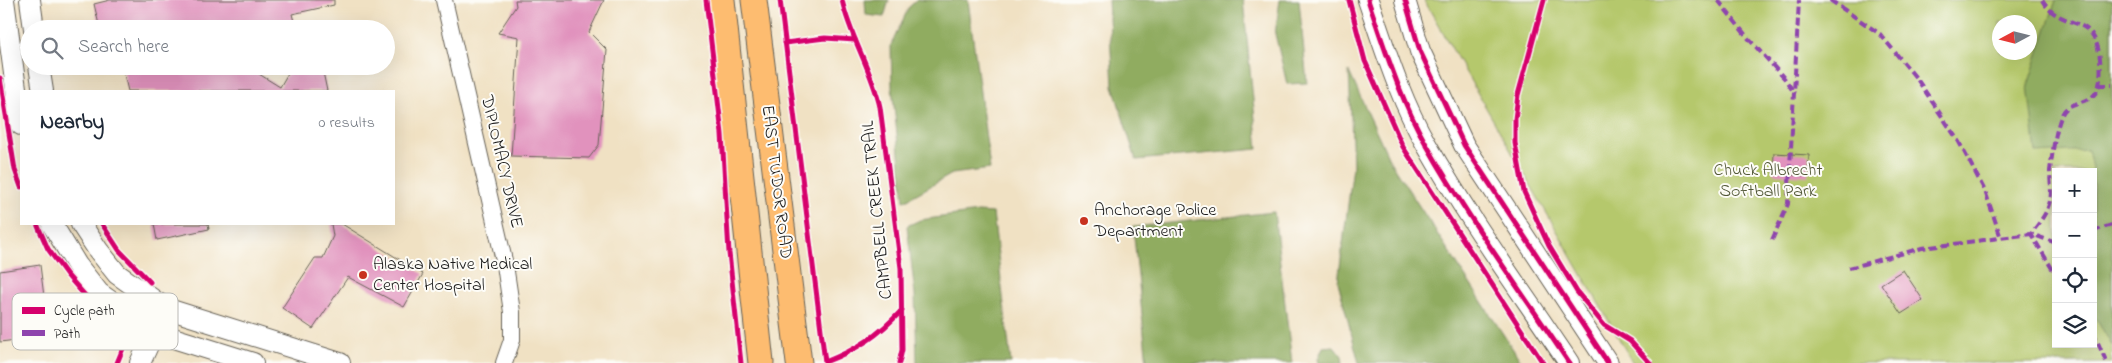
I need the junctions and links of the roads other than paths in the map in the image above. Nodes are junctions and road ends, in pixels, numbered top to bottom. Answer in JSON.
{"nodes":[{"id":1,"x":4,"y":0,"type":"edge"},
{"id":2,"x":30,"y":0,"type":"edge"},
{"id":3,"x":444,"y":0,"type":"edge"},
{"id":4,"x":722,"y":0,"type":"edge"},
{"id":5,"x":754,"y":0,"type":"edge"},
{"id":6,"x":1368,"y":0,"type":"edge"},
{"id":7,"x":1405,"y":0,"type":"edge"},
{"id":8,"x":33,"y":20,"type":"edge"},
{"id":9,"x":40,"y":75,"type":"edge"},
{"id":10,"x":42,"y":90,"type":"edge"},
{"id":11,"x":20,"y":118,"type":"edge"},
{"id":12,"x":53,"y":225,"type":"edge"},
{"id":13,"x":82,"y":225,"type":"edge"},
{"id":14,"x":99,"y":293,"type":"edge"},
{"id":15,"x":144,"y":293,"type":"edge"},
{"id":16,"x":178,"y":312,"type":"edge"},
{"id":17,"x":178,"y":339,"type":"edge"},
{"id":18,"x":146,"y":350,"type":"edge"},
{"id":19,"x":140,"y":363,"type":"edge"},
{"id":20,"x":254,"y":363,"type":"edge"},
{"id":21,"x":340,"y":363,"type":"edge"},
{"id":22,"x":504,"y":363,"type":"edge"},
{"id":23,"x":761,"y":363,"type":"edge"},
{"id":24,"x":799,"y":363,"type":"edge"},
{"id":25,"x":1569,"y":363,"type":"edge"},
{"id":26,"x":1608,"y":363,"type":"edge"}],
"edges":[{"from":1,"to":11,"type":"street"},
{"from":2,"to":8,"type":"street"},
{"from":3,"to":22,"type":"street","name":"DIPLOMACY DRIVE"},
{"from":4,"to":23,"type":"main road","name":"EAST TUDOR ROAD"},
{"from":5,"to":24,"type":"main road","name":"EAST TUDOR ROAD"},
{"from":6,"to":25,"type":"street"},
{"from":7,"to":26,"type":"street"},
{"from":9,"to":10,"type":"street"},
{"from":12,"to":14,"type":"street"},
{"from":13,"to":15,"type":"street"},
{"from":16,"to":21,"type":"street"},
{"from":17,"to":20,"type":"street"},
{"from":18,"to":19,"type":"street"}]}
